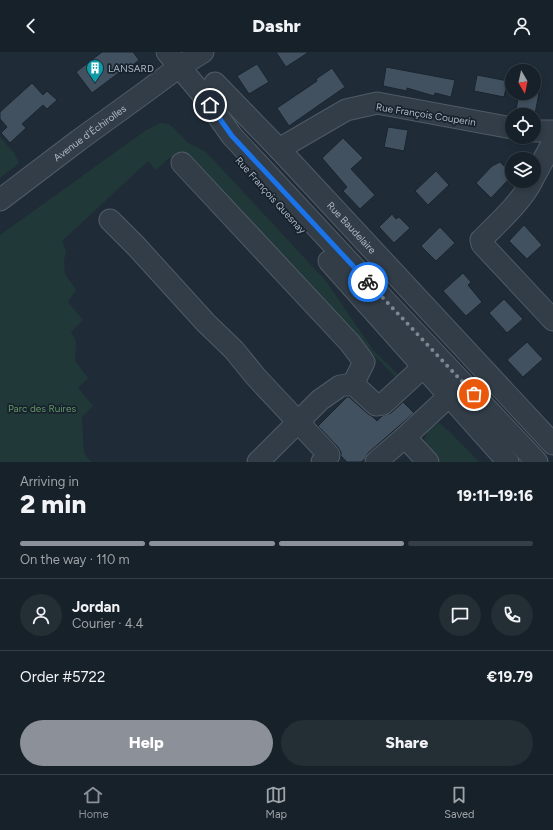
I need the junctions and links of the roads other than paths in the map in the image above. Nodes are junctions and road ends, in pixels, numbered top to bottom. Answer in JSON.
{"nodes":[{"id":1,"x":203,"y":52,"type":"edge"},
{"id":2,"x":173,"y":59,"type":"edge"},
{"id":3,"x":215,"y":83,"type":"dead end"},
{"id":4,"x":505,"y":127,"type":"edge"},
{"id":5,"x":553,"y":131,"type":"edge"},
{"id":6,"x":541,"y":132,"type":"edge"},
{"id":7,"x":553,"y":142,"type":"edge"},
{"id":8,"x":279,"y":149,"type":"junction"},
{"id":9,"x":182,"y":163,"type":"dead end"},
{"id":10,"x":541,"y":164,"type":"edge"},
{"id":11,"x":528,"y":188,"type":"edge"},
{"id":12,"x":0,"y":200,"type":"edge"},
{"id":13,"x":110,"y":220,"type":"dead end"},
{"id":14,"x":553,"y":320,"type":"edge"},
{"id":15,"x":430,"y":361,"type":"junction"},
{"id":16,"x":353,"y":384,"type":"junction"},
{"id":17,"x":456,"y":389,"type":"junction"},
{"id":18,"x":299,"y":422,"type":"junction"},
{"id":19,"x":405,"y":437,"type":"junction"},
{"id":20,"x":552,"y":441,"type":"edge"},
{"id":21,"x":258,"y":462,"type":"edge"},
{"id":22,"x":322,"y":462,"type":"edge"},
{"id":23,"x":376,"y":462,"type":"edge"},
{"id":24,"x":428,"y":462,"type":"edge"},
{"id":25,"x":508,"y":462,"type":"edge"},
{"id":26,"x":537,"y":462,"type":"edge"}],
"edges":[{"from":1,"to":2,"type":"street","name":"Avenue d'Échirolles"},
{"from":2,"to":12,"type":"street","name":"Avenue d'Échirolles"},
{"from":2,"to":15,"type":"street","name":"Rue François Quesnay"},
{"from":3,"to":8,"type":"street","name":"Rue Baudelaire"},
{"from":4,"to":8,"type":"street","name":"Rue François Couperin"},
{"from":5,"to":6,"type":"street"},
{"from":7,"to":10,"type":"street"},
{"from":8,"to":20,"type":"street","name":"Rue Baudelaire"},
{"from":9,"to":16,"type":"street"},
{"from":11,"to":14,"type":"street"},
{"from":13,"to":18,"type":"street"},
{"from":15,"to":16,"type":"street"},
{"from":15,"to":17,"type":"street","name":"Rue François Quesnay"},
{"from":16,"to":18,"type":"street"},
{"from":17,"to":19,"type":"street"},
{"from":17,"to":25,"type":"street","name":"Rue François Quesnay"},
{"from":17,"to":26,"type":"street","name":"Rue François Quesnay"},
{"from":18,"to":21,"type":"street"},
{"from":18,"to":22,"type":"street"},
{"from":19,"to":23,"type":"street"},
{"from":19,"to":24,"type":"street"}]}
